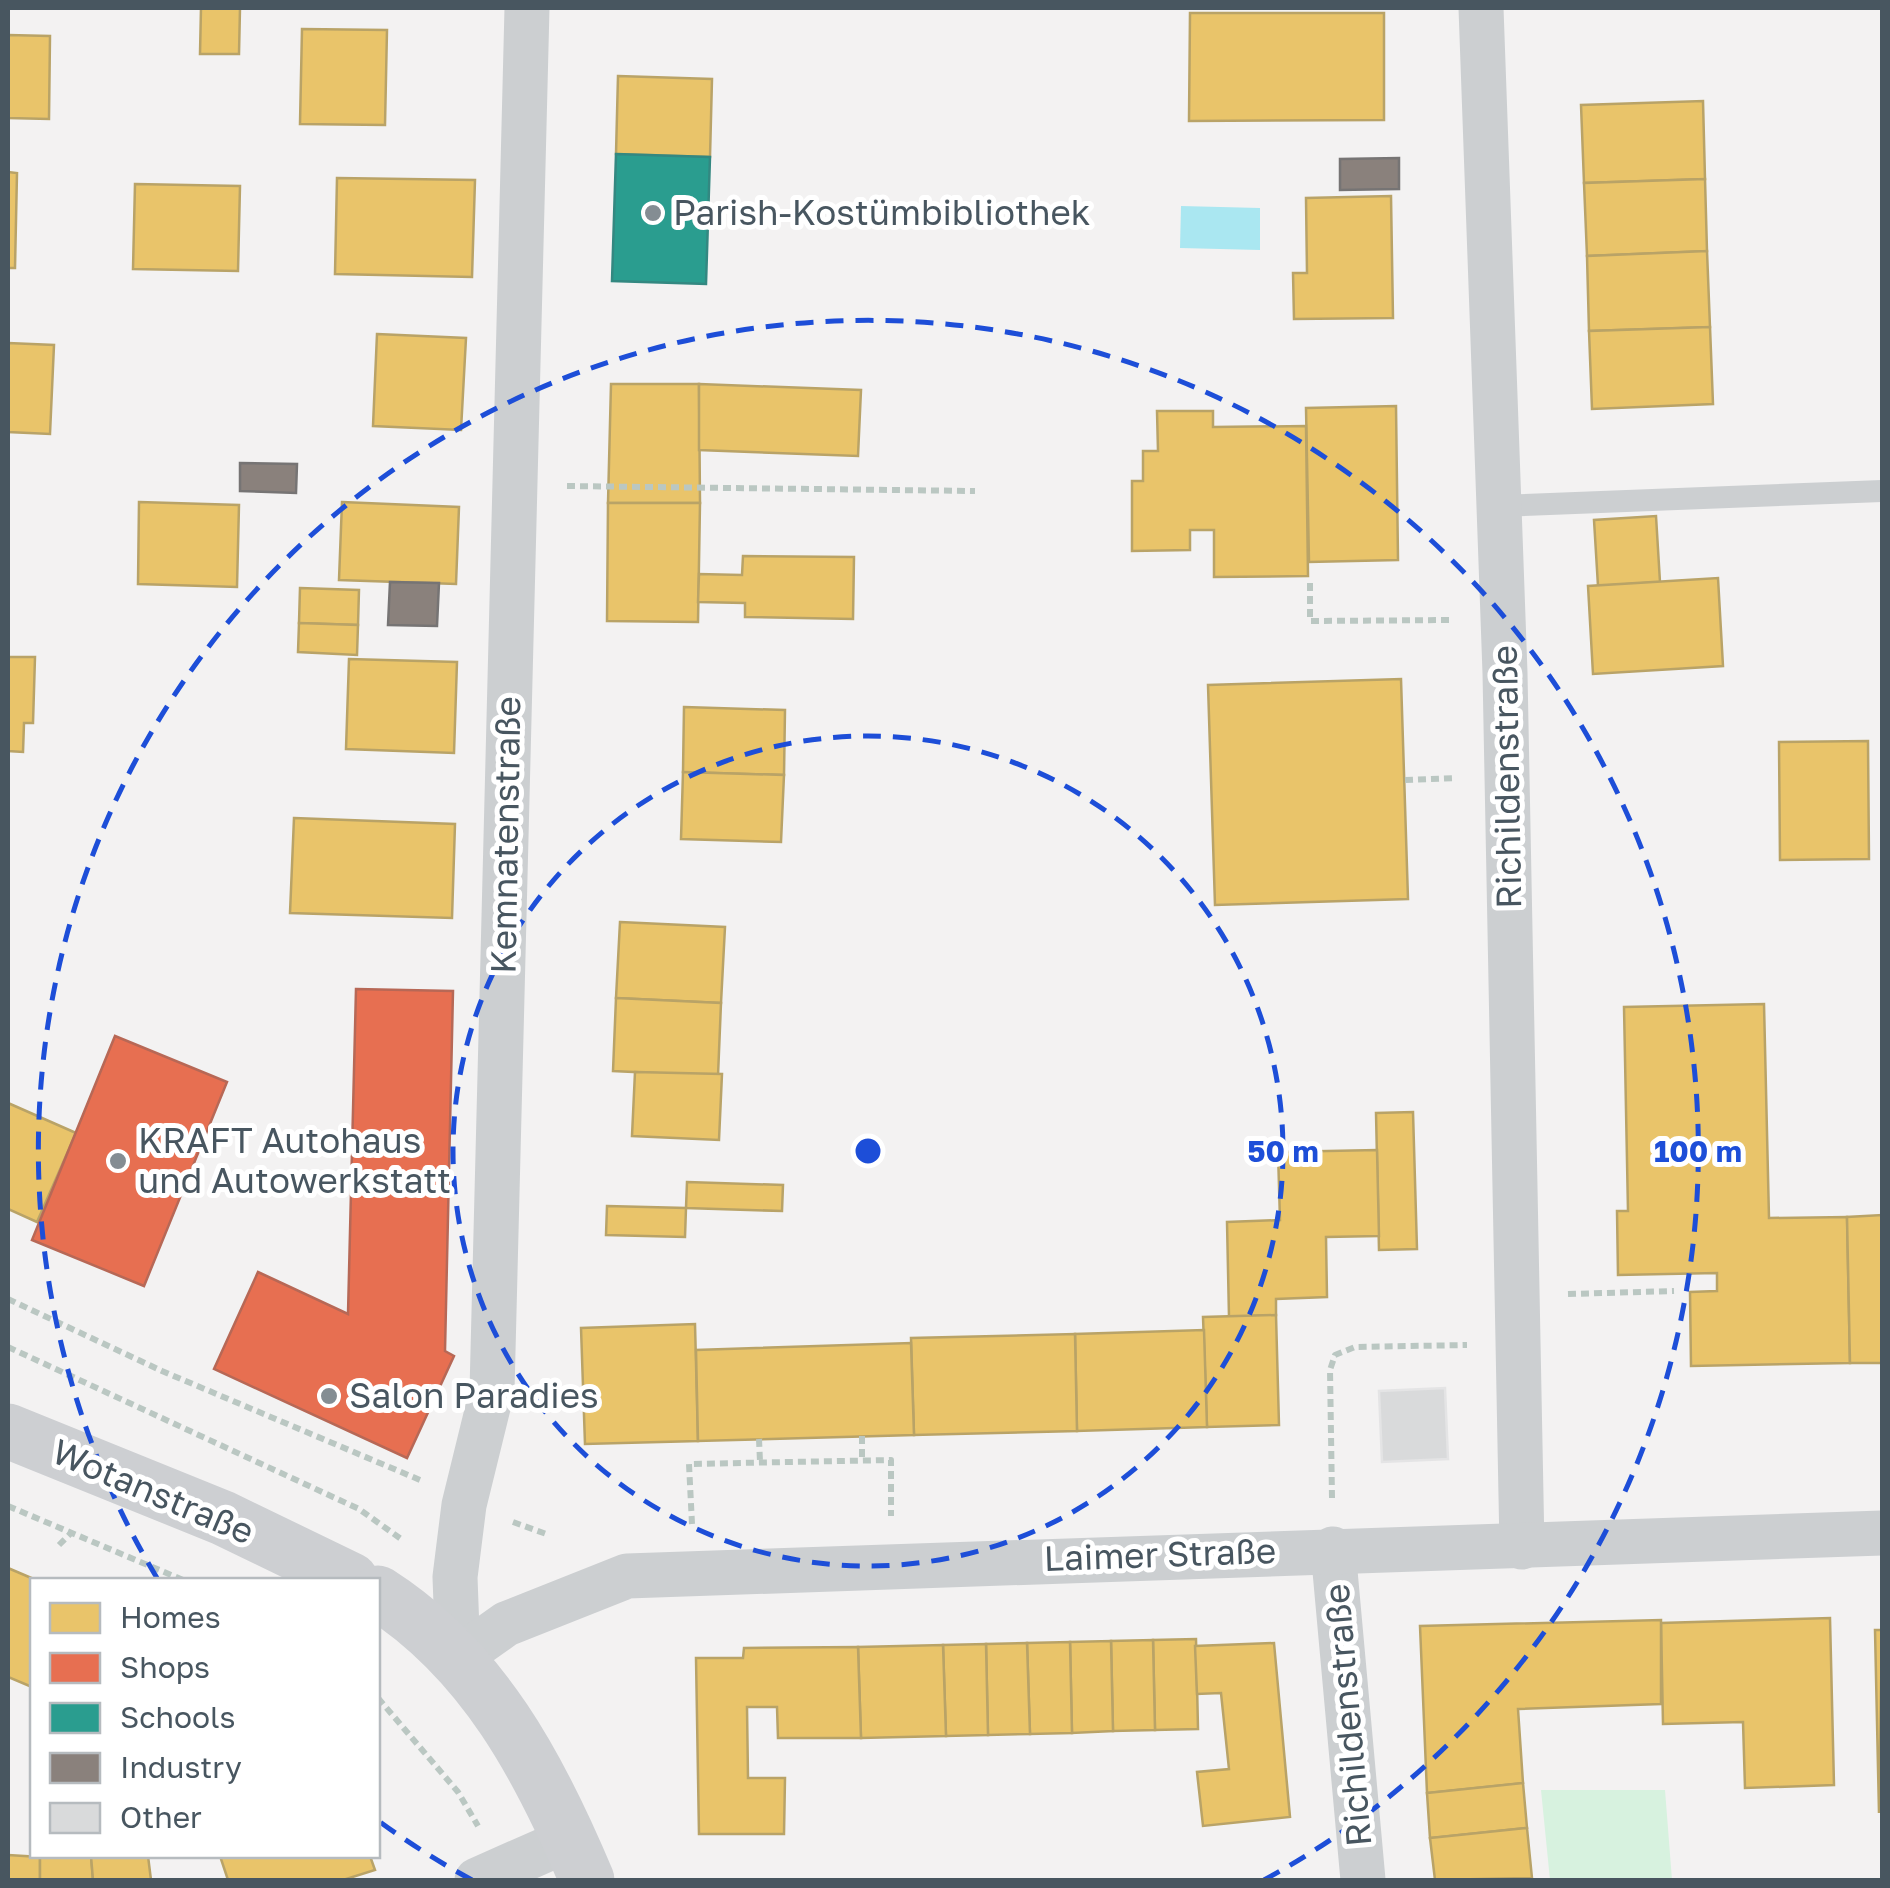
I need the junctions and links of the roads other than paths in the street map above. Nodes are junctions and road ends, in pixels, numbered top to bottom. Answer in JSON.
{"nodes":[{"id":1,"x":527,"y":8,"type":"edge"},
{"id":2,"x":1481,"y":8,"type":"edge"},
{"id":3,"x":1882,"y":490,"type":"edge"},
{"id":4,"x":1499,"y":506,"type":"junction"},
{"id":5,"x":8,"y":1431,"type":"edge"},
{"id":6,"x":1882,"y":1533,"type":"edge"},
{"id":7,"x":1522,"y":1547,"type":"junction"},
{"id":8,"x":1334,"y":1549,"type":"junction"},
{"id":9,"x":347,"y":1578,"type":"edge"},
{"id":10,"x":380,"y":1595,"type":"edge"},
{"id":11,"x":458,"y":1658,"type":"junction"},
{"id":12,"x":579,"y":1860,"type":"edge"},
{"id":13,"x":491,"y":1876,"type":"edge"},
{"id":14,"x":1362,"y":1880,"type":"edge"}],
"edges":[{"from":1,"to":11,"type":"street","name":"Kemnatenstraße"},
{"from":2,"to":4,"type":"street","name":"Richildenstraße"},
{"from":3,"to":4,"type":"lane"},
{"from":4,"to":7,"type":"street","name":"Richildenstraße"},
{"from":5,"to":9,"type":"main road","name":"Wotanstraße"},
{"from":6,"to":7,"type":"street","name":"Laimer Straße"},
{"from":7,"to":8,"type":"street","name":"Laimer Straße"},
{"from":8,"to":11,"type":"street","name":"Laimer Straße"},
{"from":8,"to":14,"type":"street","name":"Richildenstraße"},
{"from":10,"to":11,"type":"main road"},
{"from":11,"to":12,"type":"main road"},
{"from":12,"to":13,"type":"street"}]}
